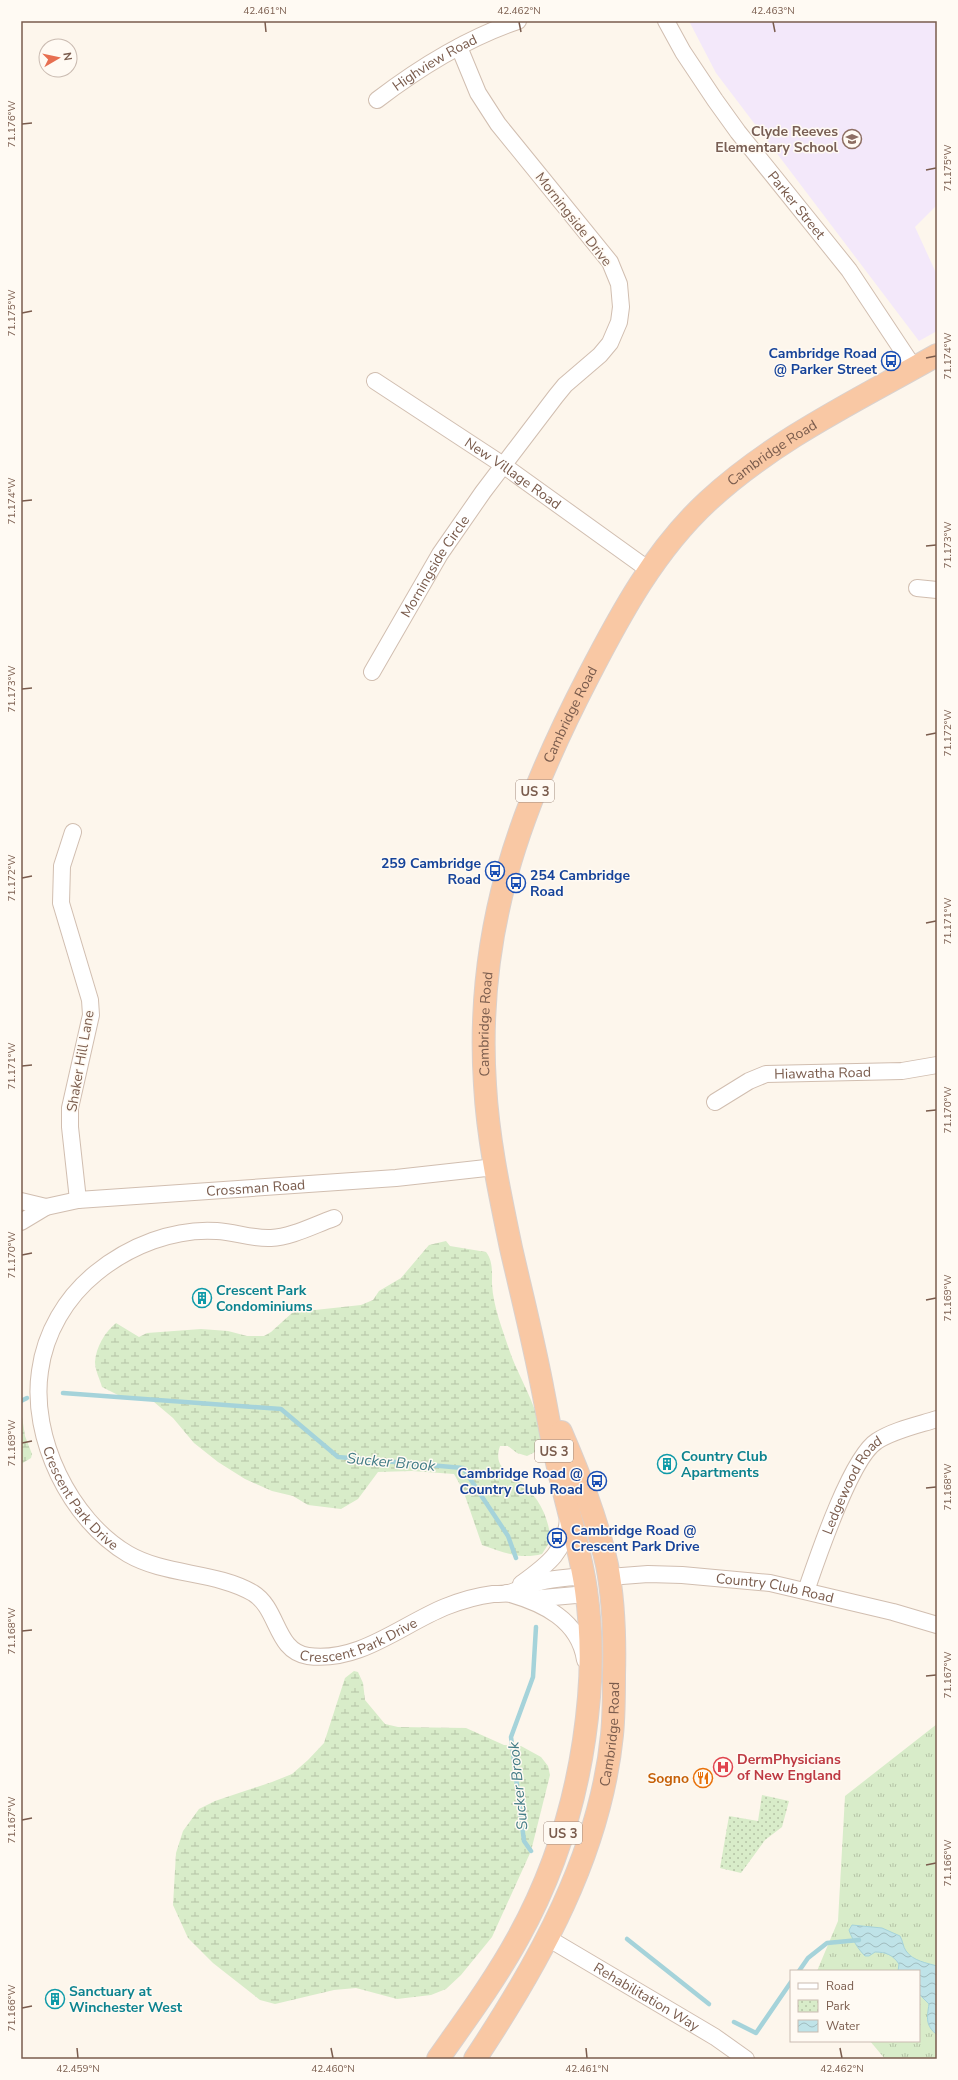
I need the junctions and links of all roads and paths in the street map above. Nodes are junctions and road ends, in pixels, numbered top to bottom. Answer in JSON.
{"nodes":[{"id":1,"x":518,"y":21,"type":"edge"},
{"id":2,"x":666,"y":21,"type":"edge"},
{"id":3,"x":459,"y":47,"type":"junction"},
{"id":4,"x":377,"y":100,"type":"dead end"},
{"id":5,"x":937,"y":355,"type":"edge"},
{"id":6,"x":914,"y":368,"type":"junction"},
{"id":7,"x":375,"y":381,"type":"dead end"},
{"id":8,"x":503,"y":465,"type":"junction"},
{"id":9,"x":649,"y":570,"type":"junction"},
{"id":10,"x":917,"y":588,"type":"dead end"},
{"id":11,"x":937,"y":590,"type":"edge"},
{"id":12,"x":372,"y":672,"type":"dead end"},
{"id":13,"x":73,"y":832,"type":"dead end"},
{"id":14,"x":937,"y":1065,"type":"edge"},
{"id":15,"x":714,"y":1102,"type":"dead end"},
{"id":16,"x":495,"y":1167,"type":"junction"},
{"id":17,"x":78,"y":1200,"type":"junction"},
{"id":18,"x":21,"y":1201,"type":"edge"},
{"id":19,"x":46,"y":1207,"type":"junction"},
{"id":20,"x":334,"y":1218,"type":"dead end"},
{"id":21,"x":21,"y":1222,"type":"edge"},
{"id":22,"x":543,"y":1390,"type":"junction"},
{"id":23,"x":937,"y":1419,"type":"edge"},
{"id":24,"x":569,"y":1511,"type":"junction"},
{"id":25,"x":609,"y":1577,"type":"junction"},
{"id":26,"x":585,"y":1585,"type":"junction"},
{"id":27,"x":806,"y":1591,"type":"junction"},
{"id":28,"x":507,"y":1594,"type":"junction"},
{"id":29,"x":527,"y":1599,"type":"junction"},
{"id":30,"x":937,"y":1625,"type":"edge"},
{"id":31,"x":589,"y":1696,"type":"junction"},
{"id":32,"x":546,"y":1937,"type":"junction"},
{"id":33,"x":438,"y":2059,"type":"edge"},
{"id":34,"x":475,"y":2059,"type":"edge"},
{"id":35,"x":746,"y":2059,"type":"edge"}],
"edges":[{"from":1,"to":3,"type":"street","name":"Highview Road"},
{"from":2,"to":6,"type":"street","name":"Parker Street"},
{"from":3,"to":4,"type":"street","name":"Highview Road"},
{"from":3,"to":8,"type":"street","name":"Morningside Drive"},
{"from":5,"to":6,"type":"highway","name":"Cambridge Road","number":"US 3"},
{"from":6,"to":9,"type":"highway","name":"Cambridge Road","number":"US 3"},
{"from":7,"to":8,"type":"street","name":"New Village Road"},
{"from":8,"to":9,"type":"street","name":"New Village Road"},
{"from":8,"to":12,"type":"street","name":"Morningside Circle"},
{"from":9,"to":16,"type":"highway","name":"Cambridge Road","number":"US 3"},
{"from":10,"to":11,"type":"street"},
{"from":13,"to":17,"type":"street","name":"Shaker Hill Lane"},
{"from":14,"to":15,"type":"street","name":"Hiawatha Road"},
{"from":16,"to":17,"type":"street","name":"Crossman Road"},
{"from":16,"to":22,"type":"highway","name":"Cambridge Road","number":"US 3"},
{"from":17,"to":19,"type":"street","name":"Crossman Road"},
{"from":18,"to":19,"type":"street"},
{"from":19,"to":21,"type":"street","name":"Crossman Road"},
{"from":20,"to":28,"type":"street","name":"Crescent Park Drive"},
{"from":22,"to":24,"type":"highway","name":"Cambridge Road","number":"US 3"},
{"from":22,"to":25,"type":"highway","name":"Cambridge Road","number":"US 3"},
{"from":23,"to":27,"type":"street","name":"Ledgewood Road"},
{"from":24,"to":26,"type":"highway","name":"Cambridge Road","number":"US 3"},
{"from":24,"to":28,"type":"street","name":"Crescent Park Drive"},
{"from":25,"to":26,"type":"highway"},
{"from":25,"to":27,"type":"street","name":"Country Club Road"},
{"from":25,"to":32,"type":"highway","name":"Cambridge Road","number":"US 3"},
{"from":26,"to":28,"type":"street","name":"Crescent Park Drive"},
{"from":26,"to":29,"type":"street","name":"Crescent Park Drive"},
{"from":26,"to":31,"type":"highway","name":"Cambridge Road","number":"US 3"},
{"from":27,"to":30,"type":"street","name":"Country Club Road"},
{"from":28,"to":29,"type":"street","name":"Crescent Park Drive"},
{"from":29,"to":31,"type":"street","name":"Crescent Park Drive"},
{"from":31,"to":33,"type":"highway","name":"Cambridge Road","number":"US 3"},
{"from":32,"to":34,"type":"highway","name":"Cambridge Road","number":"US 3"},
{"from":32,"to":35,"type":"street","name":"Rehabilitation Way"}]}
